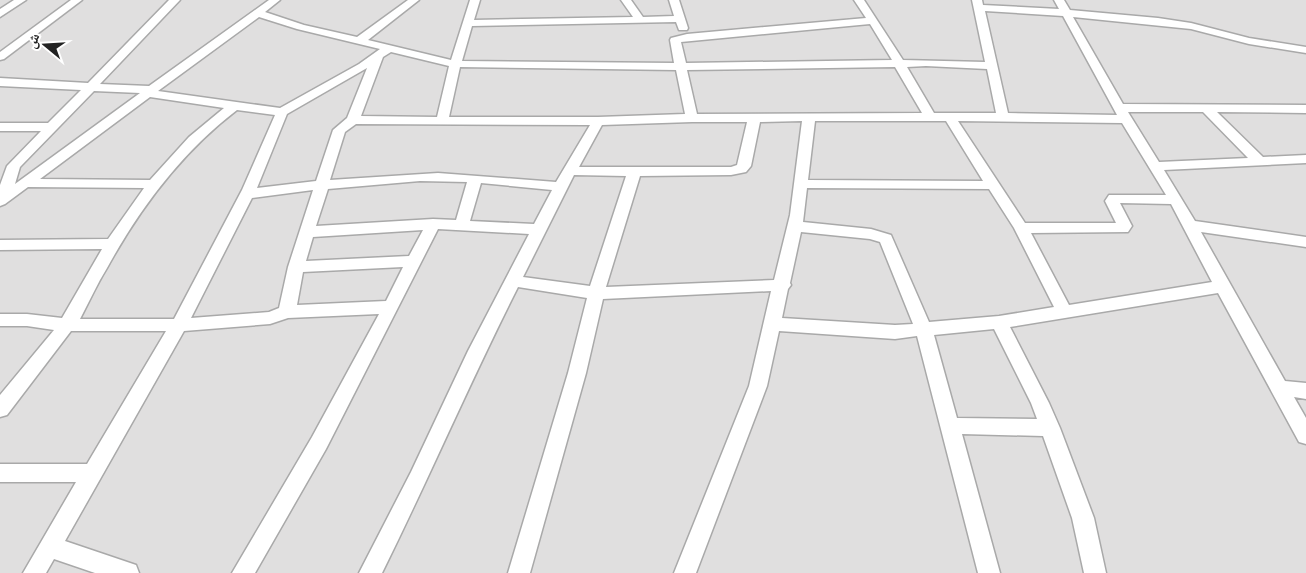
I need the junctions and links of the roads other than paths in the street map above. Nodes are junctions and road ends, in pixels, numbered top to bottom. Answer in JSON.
{"nodes":[{"id":1,"x":21,"y":0,"type":"edge"},
{"id":2,"x":77,"y":0,"type":"edge"},
{"id":3,"x":175,"y":0,"type":"edge"},
{"id":4,"x":275,"y":0,"type":"edge"},
{"id":5,"x":414,"y":0,"type":"edge"},
{"id":6,"x":476,"y":0,"type":"edge"},
{"id":7,"x":626,"y":0,"type":"edge"},
{"id":8,"x":674,"y":0,"type":"edge"},
{"id":9,"x":859,"y":0,"type":"edge"},
{"id":10,"x":979,"y":4,"type":"edge"},
{"id":11,"x":1063,"y":6,"type":"edge"},
{"id":12,"x":257,"y":13,"type":"junction"},
{"id":13,"x":0,"y":14,"type":"edge"},
{"id":14,"x":680,"y":20,"type":"junction"},
{"id":15,"x":642,"y":21,"type":"junction"},
{"id":16,"x":873,"y":21,"type":"junction"},
{"id":17,"x":468,"y":23,"type":"junction"},
{"id":18,"x":687,"y":37,"type":"junction"},
{"id":19,"x":359,"y":41,"type":"junction"},
{"id":20,"x":1306,"y":50,"type":"edge"},
{"id":21,"x":383,"y":52,"type":"junction"},
{"id":22,"x":0,"y":57,"type":"edge"},
{"id":23,"x":455,"y":64,"type":"junction"},
{"id":24,"x":899,"y":64,"type":"junction"},
{"id":25,"x":992,"y":66,"type":"junction"},
{"id":26,"x":682,"y":67,"type":"junction"},
{"id":27,"x":0,"y":82,"type":"edge"},
{"id":28,"x":90,"y":88,"type":"junction"},
{"id":29,"x":150,"y":90,"type":"junction"},
{"id":30,"x":235,"y":106,"type":"junction"},
{"id":31,"x":1207,"y":109,"type":"junction"},
{"id":32,"x":1306,"y":110,"type":"edge"},
{"id":33,"x":282,"y":112,"type":"junction"},
{"id":34,"x":1123,"y":114,"type":"junction"},
{"id":35,"x":1003,"y":117,"type":"junction"},
{"id":36,"x":692,"y":118,"type":"junction"},
{"id":37,"x":754,"y":118,"type":"junction"},
{"id":38,"x":809,"y":118,"type":"junction"},
{"id":39,"x":931,"y":118,"type":"junction"},
{"id":40,"x":950,"y":118,"type":"junction"},
{"id":41,"x":353,"y":120,"type":"junction"},
{"id":42,"x":598,"y":120,"type":"junction"},
{"id":43,"x":442,"y":121,"type":"junction"},
{"id":44,"x":0,"y":127,"type":"edge"},
{"id":45,"x":50,"y":127,"type":"junction"},
{"id":46,"x":1306,"y":159,"type":"edge"},
{"id":47,"x":1260,"y":161,"type":"junction"},
{"id":48,"x":1155,"y":166,"type":"junction"},
{"id":49,"x":634,"y":172,"type":"junction"},
{"id":50,"x":565,"y":179,"type":"junction"},
{"id":51,"x":475,"y":180,"type":"junction"},
{"id":52,"x":24,"y":183,"type":"junction"},
{"id":53,"x":154,"y":184,"type":"junction"},
{"id":54,"x":801,"y":184,"type":"junction"},
{"id":55,"x":321,"y":185,"type":"junction"},
{"id":56,"x":993,"y":185,"type":"junction"},
{"id":57,"x":247,"y":194,"type":"junction"},
{"id":58,"x":1,"y":200,"type":"edge"},
{"id":59,"x":1175,"y":200,"type":"junction"},
{"id":60,"x":433,"y":224,"type":"junction"},
{"id":61,"x":462,"y":224,"type":"junction"},
{"id":62,"x":1188,"y":225,"type":"junction"},
{"id":63,"x":795,"y":226,"type":"junction"},
{"id":64,"x":539,"y":228,"type":"junction"},
{"id":65,"x":1021,"y":228,"type":"junction"},
{"id":66,"x":307,"y":232,"type":"junction"},
{"id":67,"x":1306,"y":242,"type":"edge"},
{"id":68,"x":114,"y":244,"type":"junction"},
{"id":69,"x":0,"y":245,"type":"edge"},
{"id":70,"x":414,"y":260,"type":"junction"},
{"id":71,"x":296,"y":267,"type":"junction"},
{"id":72,"x":512,"y":280,"type":"junction"},
{"id":73,"x":783,"y":285,"type":"junction"},
{"id":74,"x":1223,"y":286,"type":"junction"},
{"id":75,"x":596,"y":293,"type":"junction"},
{"id":76,"x":391,"y":307,"type":"junction"},
{"id":77,"x":1064,"y":311,"type":"junction"},
{"id":78,"x":287,"y":312,"type":"junction"},
{"id":79,"x":0,"y":320,"type":"edge"},
{"id":80,"x":999,"y":322,"type":"junction"},
{"id":81,"x":773,"y":324,"type":"junction"},
{"id":82,"x":67,"y":325,"type":"junction"},
{"id":83,"x":179,"y":325,"type":"junction"},
{"id":84,"x":924,"y":330,"type":"junction"},
{"id":85,"x":1279,"y":388,"type":"junction"},
{"id":86,"x":1306,"y":392,"type":"edge"},
{"id":87,"x":0,"y":409,"type":"edge"},
{"id":88,"x":950,"y":426,"type":"junction"},
{"id":89,"x":1050,"y":428,"type":"junction"},
{"id":90,"x":1306,"y":436,"type":"edge"},
{"id":91,"x":0,"y":473,"type":"edge"},
{"id":92,"x":94,"y":473,"type":"junction"},
{"id":93,"x":50,"y":547,"type":"junction"},
{"id":94,"x":34,"y":573,"type":"edge"},
{"id":95,"x":128,"y":573,"type":"edge"},
{"id":96,"x":243,"y":573,"type":"edge"},
{"id":97,"x":370,"y":573,"type":"edge"},
{"id":98,"x":519,"y":573,"type":"edge"},
{"id":99,"x":685,"y":573,"type":"edge"},
{"id":100,"x":989,"y":573,"type":"edge"},
{"id":101,"x":1095,"y":573,"type":"edge"}],
"edges":[{"from":1,"to":13,"type":"street"},
{"from":2,"to":22,"type":"street"},
{"from":3,"to":28,"type":"street"},
{"from":4,"to":12,"type":"street"},
{"from":5,"to":19,"type":"street"},
{"from":6,"to":17,"type":"street"},
{"from":7,"to":15,"type":"street"},
{"from":8,"to":14,"type":"street"},
{"from":9,"to":16,"type":"street"},
{"from":10,"to":11,"type":"street"},
{"from":10,"to":25,"type":"street"},
{"from":11,"to":20,"type":"street"},
{"from":11,"to":34,"type":"street"},
{"from":12,"to":19,"type":"street"},
{"from":12,"to":29,"type":"street"},
{"from":14,"to":15,"type":"street"},
{"from":14,"to":18,"type":"street"},
{"from":15,"to":17,"type":"street"},
{"from":16,"to":18,"type":"street"},
{"from":16,"to":24,"type":"street"},
{"from":17,"to":23,"type":"street"},
{"from":18,"to":26,"type":"street"},
{"from":19,"to":21,"type":"street"},
{"from":21,"to":23,"type":"street"},
{"from":21,"to":33,"type":"street"},
{"from":21,"to":41,"type":"street"},
{"from":23,"to":26,"type":"street"},
{"from":23,"to":43,"type":"street"},
{"from":24,"to":25,"type":"street"},
{"from":24,"to":26,"type":"street"},
{"from":24,"to":39,"type":"street"},
{"from":25,"to":35,"type":"street"},
{"from":26,"to":36,"type":"street"},
{"from":27,"to":28,"type":"street"},
{"from":28,"to":29,"type":"street"},
{"from":28,"to":45,"type":"street"},
{"from":29,"to":30,"type":"street"},
{"from":29,"to":52,"type":"street"},
{"from":30,"to":33,"type":"street"},
{"from":30,"to":53,"type":"street"},
{"from":31,"to":32,"type":"street"},
{"from":31,"to":34,"type":"street"},
{"from":31,"to":47,"type":"street"},
{"from":33,"to":57,"type":"street"},
{"from":34,"to":35,"type":"street"},
{"from":34,"to":48,"type":"street"},
{"from":35,"to":40,"type":"street"},
{"from":36,"to":37,"type":"street"},
{"from":36,"to":42,"type":"street"},
{"from":37,"to":38,"type":"street"},
{"from":37,"to":49,"type":"street"},
{"from":38,"to":39,"type":"street"},
{"from":38,"to":54,"type":"street"},
{"from":39,"to":40,"type":"street"},
{"from":40,"to":56,"type":"street"},
{"from":41,"to":43,"type":"street"},
{"from":41,"to":55,"type":"street"},
{"from":42,"to":43,"type":"street"},
{"from":42,"to":50,"type":"street"},
{"from":44,"to":45,"type":"street"},
{"from":45,"to":58,"type":"street"},
{"from":46,"to":47,"type":"street"},
{"from":47,"to":48,"type":"street"},
{"from":48,"to":59,"type":"street"},
{"from":49,"to":50,"type":"street"},
{"from":49,"to":75,"type":"street"},
{"from":50,"to":51,"type":"street"},
{"from":50,"to":64,"type":"street"},
{"from":51,"to":55,"type":"street"},
{"from":51,"to":61,"type":"street"},
{"from":52,"to":53,"type":"street"},
{"from":52,"to":58,"type":"street"},
{"from":53,"to":68,"type":"street"},
{"from":54,"to":56,"type":"street"},
{"from":54,"to":63,"type":"street"},
{"from":55,"to":57,"type":"street"},
{"from":55,"to":66,"type":"street"},
{"from":56,"to":65,"type":"street"},
{"from":57,"to":83,"type":"street"},
{"from":59,"to":62,"type":"street"},
{"from":59,"to":65,"type":"street"},
{"from":60,"to":61,"type":"street"},
{"from":60,"to":66,"type":"street"},
{"from":60,"to":70,"type":"street"},
{"from":61,"to":64,"type":"street"},
{"from":62,"to":67,"type":"street"},
{"from":62,"to":74,"type":"street"},
{"from":63,"to":73,"type":"street"},
{"from":63,"to":84,"type":"street"},
{"from":64,"to":72,"type":"street"},
{"from":65,"to":77,"type":"street"},
{"from":66,"to":71,"type":"street"},
{"from":68,"to":69,"type":"street"},
{"from":68,"to":82,"type":"street"},
{"from":70,"to":71,"type":"street"},
{"from":70,"to":76,"type":"street"},
{"from":71,"to":78,"type":"street"},
{"from":72,"to":75,"type":"street"},
{"from":72,"to":97,"type":"street"},
{"from":73,"to":75,"type":"street"},
{"from":73,"to":81,"type":"street"},
{"from":74,"to":77,"type":"street"},
{"from":74,"to":85,"type":"street"},
{"from":75,"to":98,"type":"street"},
{"from":76,"to":78,"type":"street"},
{"from":76,"to":96,"type":"street"},
{"from":77,"to":80,"type":"street"},
{"from":78,"to":83,"type":"street"},
{"from":79,"to":82,"type":"street"},
{"from":80,"to":84,"type":"street"},
{"from":80,"to":89,"type":"street"},
{"from":81,"to":84,"type":"street"},
{"from":81,"to":99,"type":"street"},
{"from":82,"to":83,"type":"street"},
{"from":82,"to":87,"type":"street"},
{"from":83,"to":92,"type":"street"},
{"from":84,"to":88,"type":"street"},
{"from":85,"to":86,"type":"street"},
{"from":85,"to":90,"type":"street"},
{"from":88,"to":89,"type":"street"},
{"from":88,"to":100,"type":"street"},
{"from":89,"to":101,"type":"street"},
{"from":91,"to":92,"type":"street"},
{"from":92,"to":93,"type":"street"},
{"from":93,"to":94,"type":"street"},
{"from":93,"to":95,"type":"street"}]}
